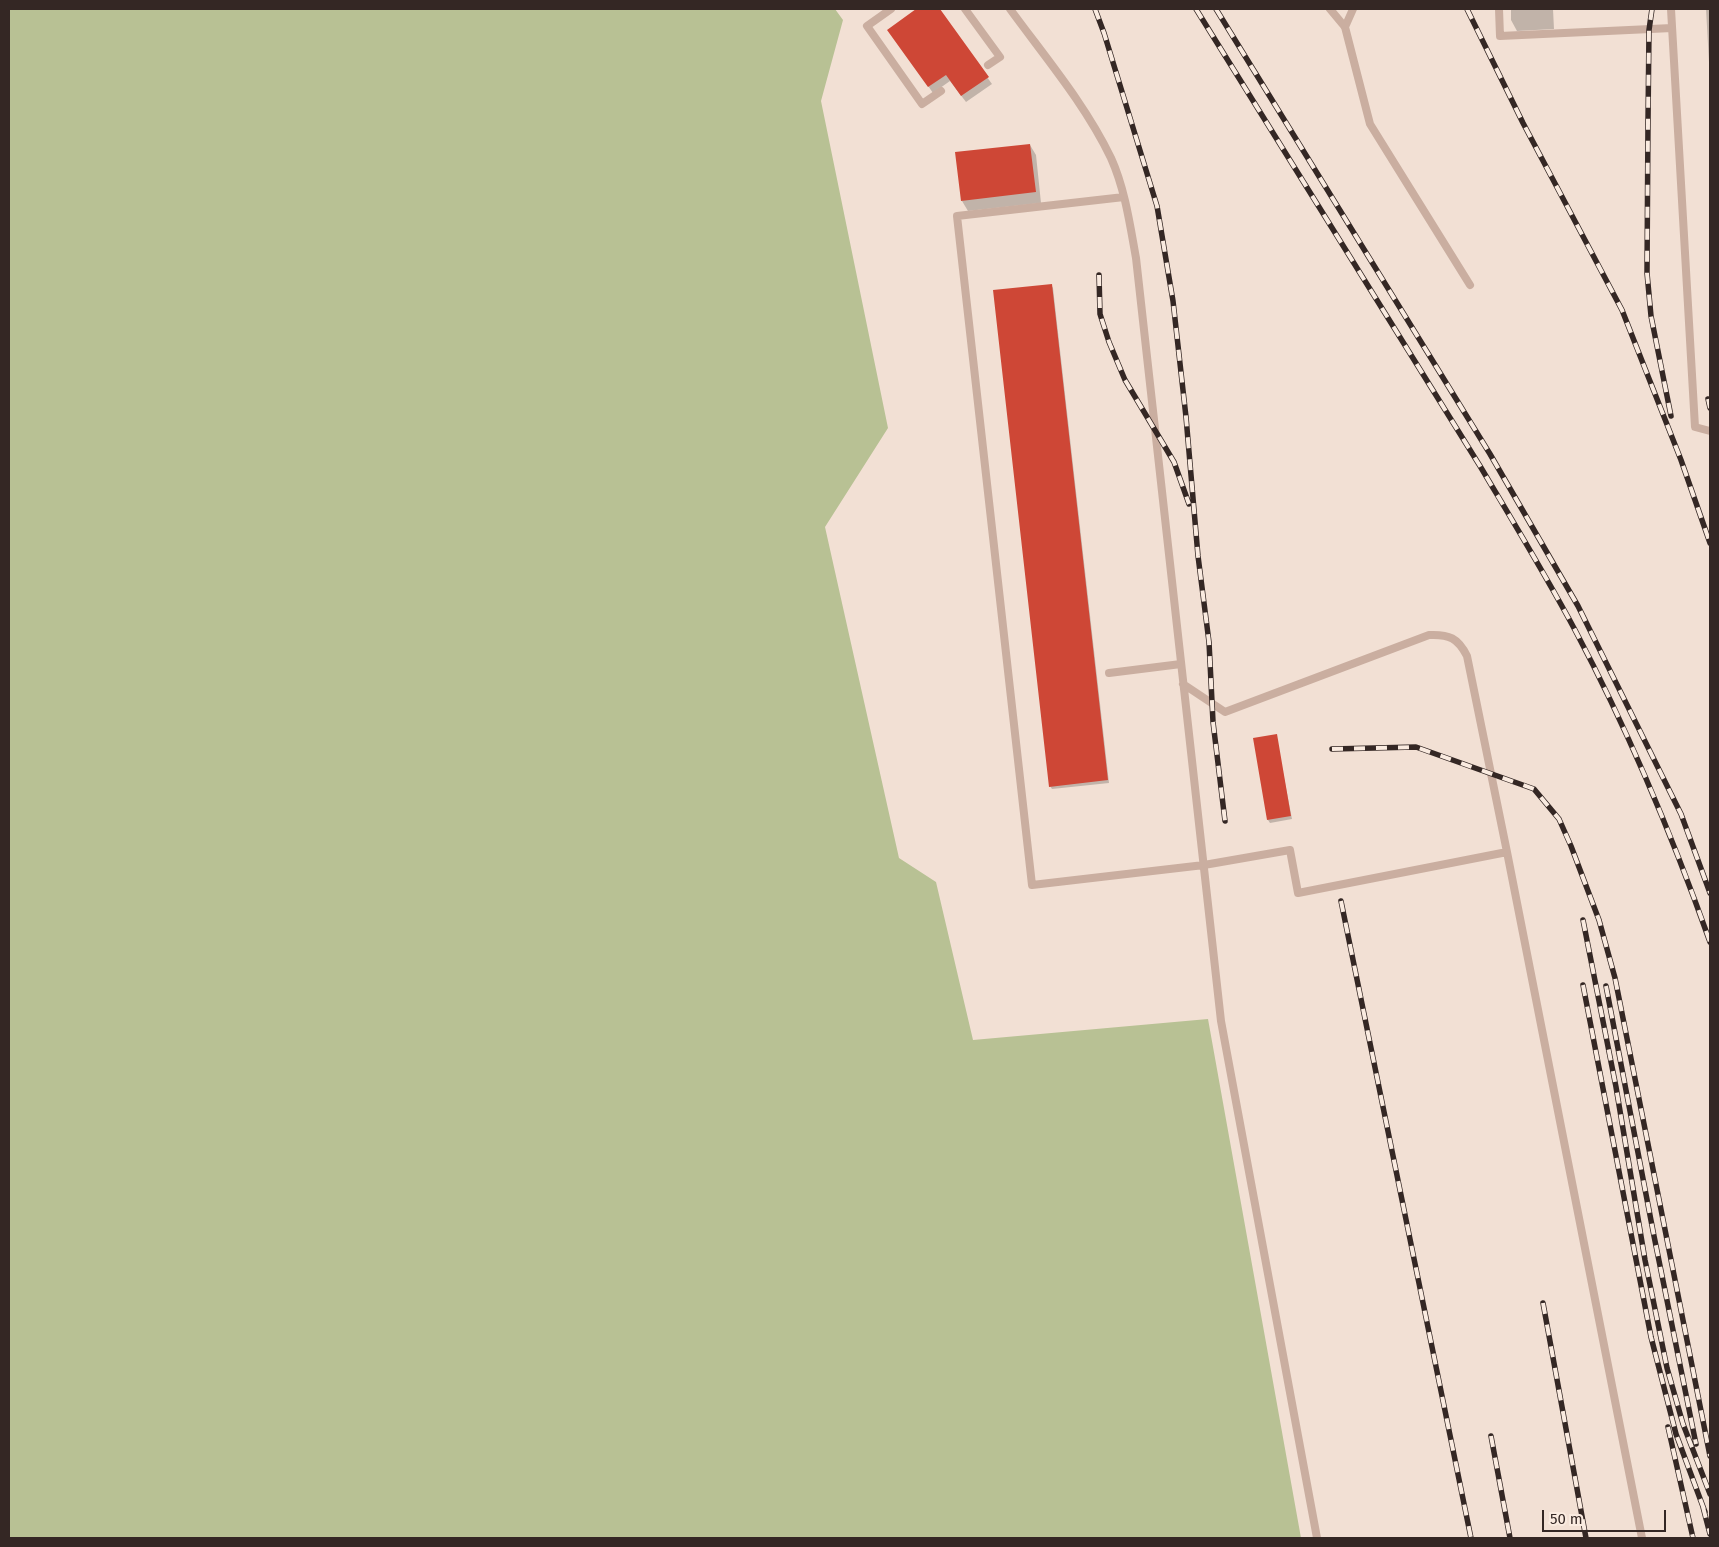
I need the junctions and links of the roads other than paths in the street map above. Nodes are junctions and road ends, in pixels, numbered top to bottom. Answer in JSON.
{"nodes":[{"id":1,"x":891,"y":9,"type":"edge"},
{"id":2,"x":965,"y":9,"type":"edge"},
{"id":3,"x":1010,"y":9,"type":"edge"},
{"id":4,"x":1330,"y":9,"type":"edge"},
{"id":5,"x":1353,"y":9,"type":"edge"},
{"id":6,"x":1500,"y":9,"type":"edge"},
{"id":7,"x":1671,"y":9,"type":"edge"},
{"id":8,"x":1345,"y":27,"type":"junction"},
{"id":9,"x":1672,"y":28,"type":"junction"},
{"id":10,"x":988,"y":65,"type":"dead end"},
{"id":11,"x":941,"y":91,"type":"dead end"},
{"id":12,"x":1124,"y":197,"type":"junction"},
{"id":13,"x":1470,"y":285,"type":"dead end"},
{"id":14,"x":1710,"y":431,"type":"edge"},
{"id":15,"x":1181,"y":664,"type":"junction"},
{"id":16,"x":1109,"y":673,"type":"dead end"},
{"id":17,"x":1183,"y":684,"type":"junction"},
{"id":18,"x":1508,"y":852,"type":"junction"},
{"id":19,"x":1204,"y":865,"type":"junction"},
{"id":20,"x":1316,"y":1538,"type":"edge"},
{"id":21,"x":1642,"y":1538,"type":"edge"}],
"edges":[{"from":1,"to":11,"type":"lane"},
{"from":2,"to":10,"type":"lane"},
{"from":3,"to":12,"type":"lane"},
{"from":4,"to":8,"type":"lane"},
{"from":5,"to":8,"type":"lane"},
{"from":6,"to":9,"type":"lane"},
{"from":7,"to":9,"type":"lane"},
{"from":8,"to":13,"type":"lane"},
{"from":9,"to":14,"type":"lane"},
{"from":12,"to":15,"type":"lane"},
{"from":12,"to":19,"type":"lane"},
{"from":15,"to":16,"type":"lane"},
{"from":15,"to":17,"type":"lane"},
{"from":17,"to":18,"type":"lane"},
{"from":17,"to":19,"type":"lane"},
{"from":18,"to":19,"type":"lane"},
{"from":18,"to":21,"type":"lane"},
{"from":19,"to":20,"type":"lane"}]}
